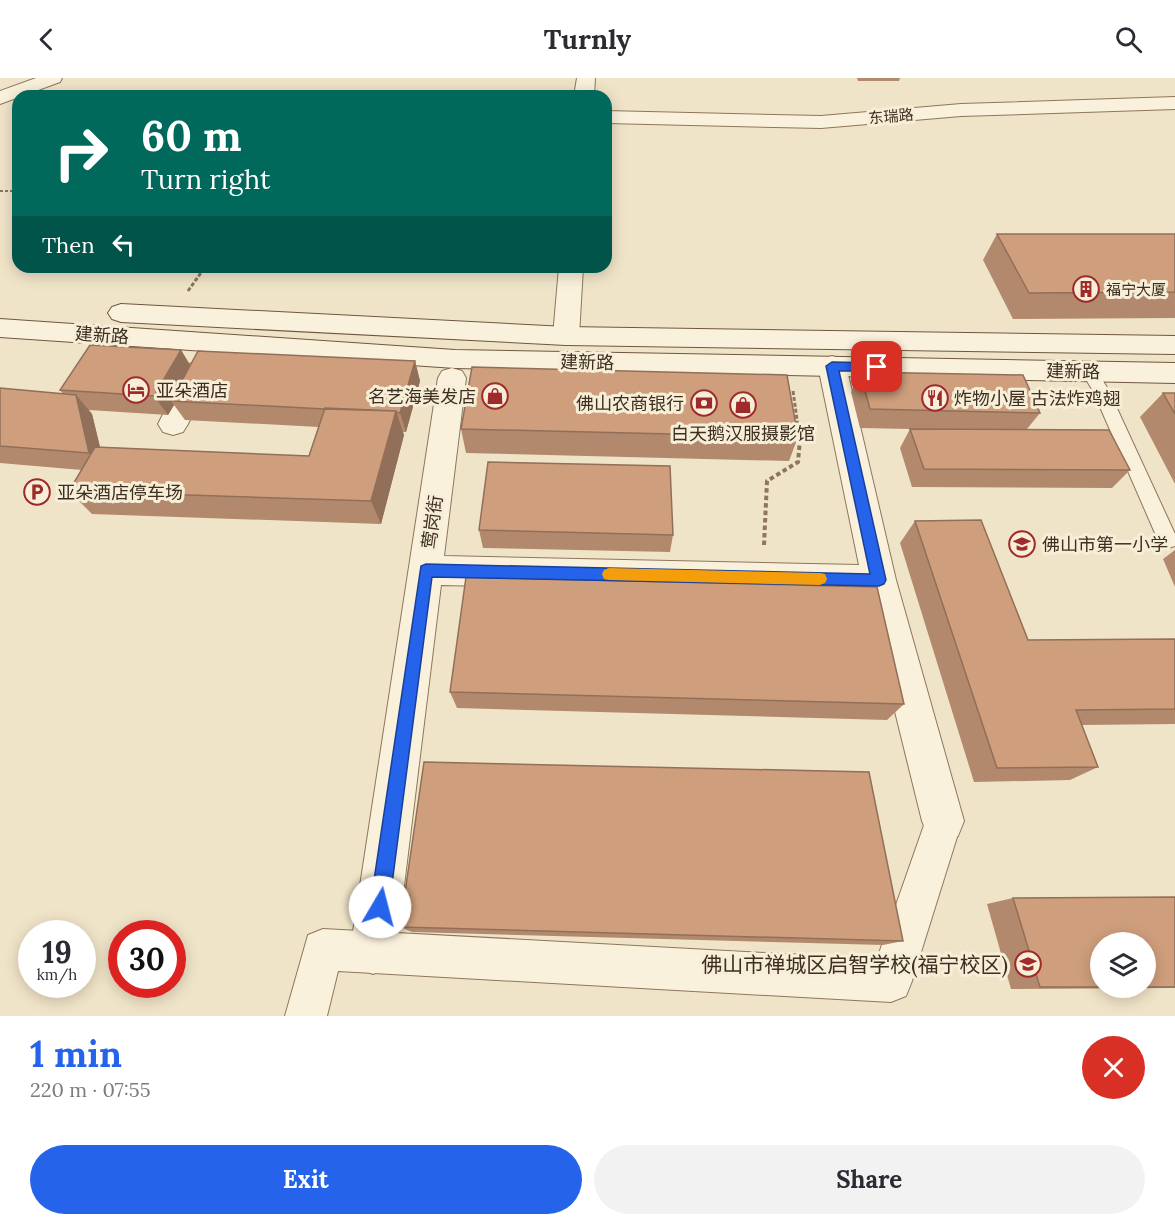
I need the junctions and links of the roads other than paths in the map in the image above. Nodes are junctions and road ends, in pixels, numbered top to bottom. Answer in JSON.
{"nodes":[{"id":1,"x":53,"y":78,"type":"edge"},
{"id":2,"x":24,"y":90,"type":"edge"},
{"id":3,"x":1175,"y":102,"type":"edge"},
{"id":4,"x":612,"y":117,"type":"edge"},
{"id":5,"x":571,"y":273,"type":"edge"},
{"id":6,"x":0,"y":305,"type":"edge"},
{"id":7,"x":0,"y":328,"type":"edge"},
{"id":8,"x":566,"y":336,"type":"junction"},
{"id":9,"x":213,"y":342,"type":"junction"},
{"id":10,"x":1175,"y":345,"type":"edge"},
{"id":11,"x":832,"y":366,"type":"junction"},
{"id":12,"x":1089,"y":371,"type":"junction"},
{"id":13,"x":1175,"y":373,"type":"edge"},
{"id":14,"x":452,"y":378,"type":"dead end"},
{"id":15,"x":173,"y":424,"type":"edge"},
{"id":16,"x":1168,"y":540,"type":"dead end"},
{"id":17,"x":426,"y":570,"type":"junction"},
{"id":18,"x":879,"y":580,"type":"junction"},
{"id":19,"x":943,"y":821,"type":"joint"},
{"id":20,"x":373,"y":951,"type":"junction"},
{"id":21,"x":306,"y":1016,"type":"edge"}],
"edges":[{"from":1,"to":2,"type":"street"},
{"from":3,"to":4,"type":"street","name":"东瑞路"},
{"from":5,"to":8,"type":"street"},
{"from":6,"to":8,"type":"street","name":"建新路"},
{"from":7,"to":9,"type":"street","name":"建新路"},
{"from":8,"to":10,"type":"street","name":"建新路"},
{"from":9,"to":11,"type":"street","name":"建新路"},
{"from":9,"to":15,"type":"street"},
{"from":11,"to":12,"type":"street","name":"建新路"},
{"from":11,"to":18,"type":"street"},
{"from":12,"to":13,"type":"street","name":"建新路"},
{"from":12,"to":16,"type":"lane"},
{"from":14,"to":17,"type":"street","name":"莺岗街"},
{"from":17,"to":18,"type":"street"},
{"from":17,"to":20,"type":"street","name":"莺岗街"},
{"from":18,"to":19,"type":"street"},
{"from":19,"to":20,"type":"street"},
{"from":20,"to":21,"type":"street"}]}
